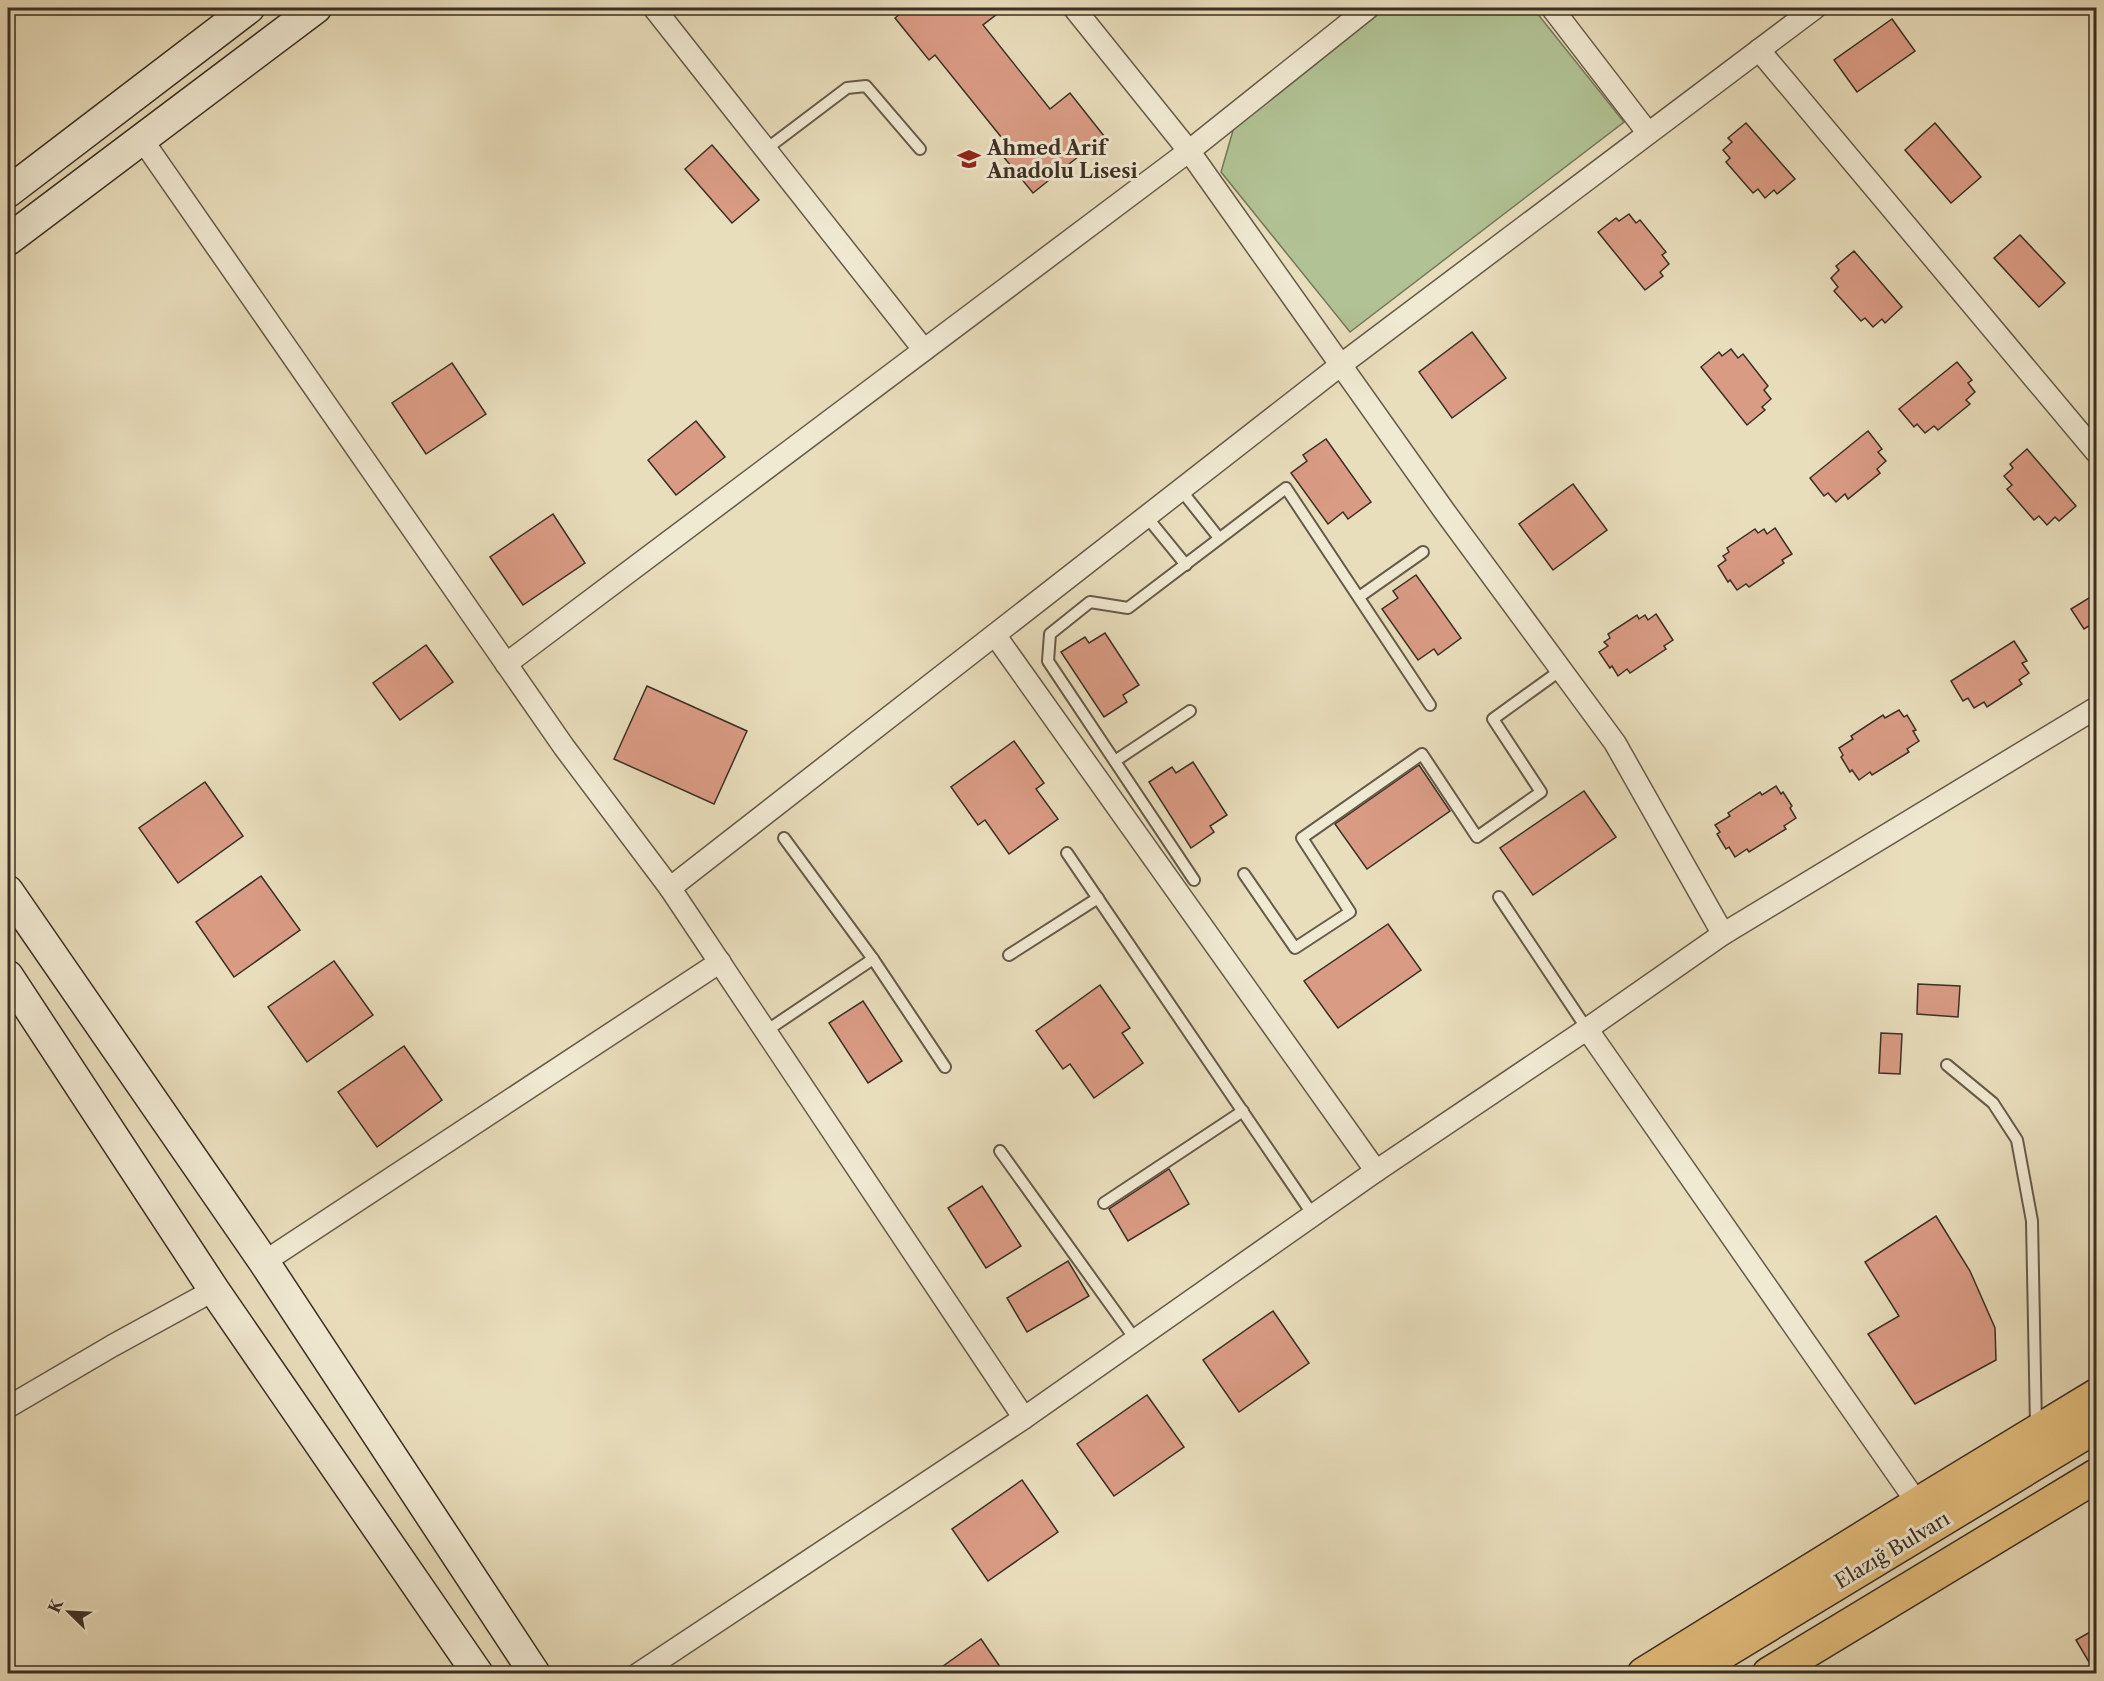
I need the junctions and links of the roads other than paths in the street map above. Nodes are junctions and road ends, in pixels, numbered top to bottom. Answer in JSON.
{"nodes":[{"id":1,"x":249,"y":8,"type":"edge"},
{"id":2,"x":316,"y":8,"type":"edge"},
{"id":3,"x":654,"y":8,"type":"edge"},
{"id":4,"x":1074,"y":8,"type":"edge"},
{"id":5,"x":1368,"y":8,"type":"edge"},
{"id":6,"x":1552,"y":8,"type":"edge"},
{"id":7,"x":1815,"y":8,"type":"edge"},
{"id":8,"x":1759,"y":50,"type":"junction"},
{"id":9,"x":1648,"y":133,"type":"junction"},
{"id":10,"x":141,"y":138,"type":"junction"},
{"id":11,"x":920,"y":148,"type":"dead end"},
{"id":12,"x":765,"y":150,"type":"junction"},
{"id":13,"x":1189,"y":151,"type":"junction"},
{"id":14,"x":8,"y":192,"type":"edge"},
{"id":15,"x":8,"y":240,"type":"edge"},
{"id":16,"x":924,"y":350,"type":"junction"},
{"id":17,"x":1342,"y":364,"type":"junction"},
{"id":18,"x":2097,"y":452,"type":"edge"},
{"id":19,"x":1181,"y":490,"type":"junction"},
{"id":20,"x":1146,"y":516,"type":"junction"},
{"id":21,"x":1219,"y":538,"type":"junction"},
{"id":22,"x":1423,"y":552,"type":"dead end"},
{"id":23,"x":1186,"y":565,"type":"junction"},
{"id":24,"x":1359,"y":597,"type":"junction"},
{"id":25,"x":995,"y":635,"type":"junction"},
{"id":26,"x":506,"y":664,"type":"junction"},
{"id":27,"x":1561,"y":670,"type":"junction"},
{"id":28,"x":1430,"y":705,"type":"dead end"},
{"id":29,"x":2097,"y":708,"type":"edge"},
{"id":30,"x":1190,"y":711,"type":"dead end"},
{"id":31,"x":1115,"y":761,"type":"junction"},
{"id":32,"x":784,"y":838,"type":"dead end"},
{"id":33,"x":1067,"y":853,"type":"dead end"},
{"id":34,"x":1244,"y":874,"type":"dead end"},
{"id":35,"x":1194,"y":880,"type":"dead end"},
{"id":36,"x":670,"y":888,"type":"junction"},
{"id":37,"x":8,"y":891,"type":"edge"},
{"id":38,"x":1499,"y":897,"type":"dead end"},
{"id":39,"x":1098,"y":898,"type":"junction"},
{"id":40,"x":1723,"y":934,"type":"junction"},
{"id":41,"x":1009,"y":955,"type":"dead end"},
{"id":42,"x":873,"y":959,"type":"junction"},
{"id":43,"x":720,"y":962,"type":"junction"},
{"id":44,"x":8,"y":976,"type":"edge"},
{"id":45,"x":1587,"y":1029,"type":"junction"},
{"id":46,"x":766,"y":1031,"type":"junction"},
{"id":47,"x":1947,"y":1065,"type":"dead end"},
{"id":48,"x":945,"y":1067,"type":"dead end"},
{"id":49,"x":1243,"y":1111,"type":"junction"},
{"id":50,"x":1000,"y":1151,"type":"dead end"},
{"id":51,"x":1376,"y":1171,"type":"junction"},
{"id":52,"x":1104,"y":1203,"type":"dead end"},
{"id":53,"x":1313,"y":1215,"type":"junction"},
{"id":54,"x":264,"y":1262,"type":"junction"},
{"id":55,"x":214,"y":1290,"type":"junction"},
{"id":56,"x":1135,"y":1340,"type":"junction"},
{"id":57,"x":2097,"y":1396,"type":"edge"},
{"id":58,"x":8,"y":1407,"type":"edge"},
{"id":59,"x":1024,"y":1418,"type":"junction"},
{"id":60,"x":2097,"y":1426,"type":"edge"},
{"id":61,"x":2036,"y":1432,"type":"junction"},
{"id":62,"x":2097,"y":1476,"type":"edge"},
{"id":63,"x":2097,"y":1500,"type":"edge"},
{"id":64,"x":1918,"y":1504,"type":"junction"},
{"id":65,"x":478,"y":1674,"type":"edge"},
{"id":66,"x":536,"y":1674,"type":"edge"},
{"id":67,"x":638,"y":1674,"type":"edge"},
{"id":68,"x":1644,"y":1674,"type":"edge"},
{"id":69,"x":1687,"y":1674,"type":"edge"},
{"id":70,"x":1769,"y":1674,"type":"edge"},
{"id":71,"x":1813,"y":1674,"type":"edge"}],
"edges":[{"from":1,"to":14,"type":"main road"},
{"from":2,"to":10,"type":"main road"},
{"from":3,"to":12,"type":"street"},
{"from":4,"to":13,"type":"street"},
{"from":5,"to":13,"type":"street"},
{"from":6,"to":9,"type":"street"},
{"from":7,"to":8,"type":"street"},
{"from":8,"to":9,"type":"street"},
{"from":8,"to":18,"type":"street"},
{"from":9,"to":17,"type":"street"},
{"from":10,"to":15,"type":"main road"},
{"from":10,"to":26,"type":"street"},
{"from":11,"to":12,"type":"lane"},
{"from":12,"to":16,"type":"street"},
{"from":13,"to":16,"type":"street"},
{"from":13,"to":17,"type":"street"},
{"from":16,"to":26,"type":"street"},
{"from":17,"to":19,"type":"street"},
{"from":17,"to":27,"type":"street"},
{"from":19,"to":20,"type":"street"},
{"from":19,"to":21,"type":"lane"},
{"from":20,"to":23,"type":"lane"},
{"from":20,"to":25,"type":"street"},
{"from":21,"to":23,"type":"lane"},
{"from":21,"to":24,"type":"lane"},
{"from":22,"to":24,"type":"lane"},
{"from":23,"to":31,"type":"lane"},
{"from":24,"to":28,"type":"lane"},
{"from":25,"to":36,"type":"street"},
{"from":25,"to":51,"type":"street"},
{"from":26,"to":36,"type":"street"},
{"from":27,"to":34,"type":"lane"},
{"from":27,"to":40,"type":"street"},
{"from":29,"to":40,"type":"street"},
{"from":30,"to":31,"type":"lane"},
{"from":31,"to":35,"type":"lane"},
{"from":32,"to":42,"type":"lane"},
{"from":33,"to":39,"type":"lane"},
{"from":36,"to":43,"type":"street"},
{"from":37,"to":54,"type":"main road"},
{"from":38,"to":45,"type":"lane"},
{"from":39,"to":41,"type":"lane"},
{"from":39,"to":49,"type":"lane"},
{"from":40,"to":45,"type":"street"},
{"from":42,"to":46,"type":"lane"},
{"from":42,"to":48,"type":"lane"},
{"from":43,"to":46,"type":"street"},
{"from":43,"to":54,"type":"street"},
{"from":44,"to":55,"type":"main road"},
{"from":45,"to":51,"type":"street"},
{"from":45,"to":64,"type":"street"},
{"from":46,"to":59,"type":"street"},
{"from":47,"to":61,"type":"lane"},
{"from":49,"to":52,"type":"lane"},
{"from":49,"to":53,"type":"lane"},
{"from":50,"to":56,"type":"lane"},
{"from":51,"to":53,"type":"street"},
{"from":53,"to":56,"type":"street"},
{"from":54,"to":66,"type":"main road"},
{"from":55,"to":58,"type":"street"},
{"from":55,"to":65,"type":"main road"},
{"from":56,"to":59,"type":"street"},
{"from":57,"to":61,"type":"highway"},
{"from":59,"to":67,"type":"street"},
{"from":60,"to":69,"type":"highway","name":"Elazığ Bulvarı"},
{"from":61,"to":64,"type":"highway"},
{"from":62,"to":70,"type":"highway"},
{"from":63,"to":71,"type":"highway"},
{"from":64,"to":68,"type":"highway"}]}
